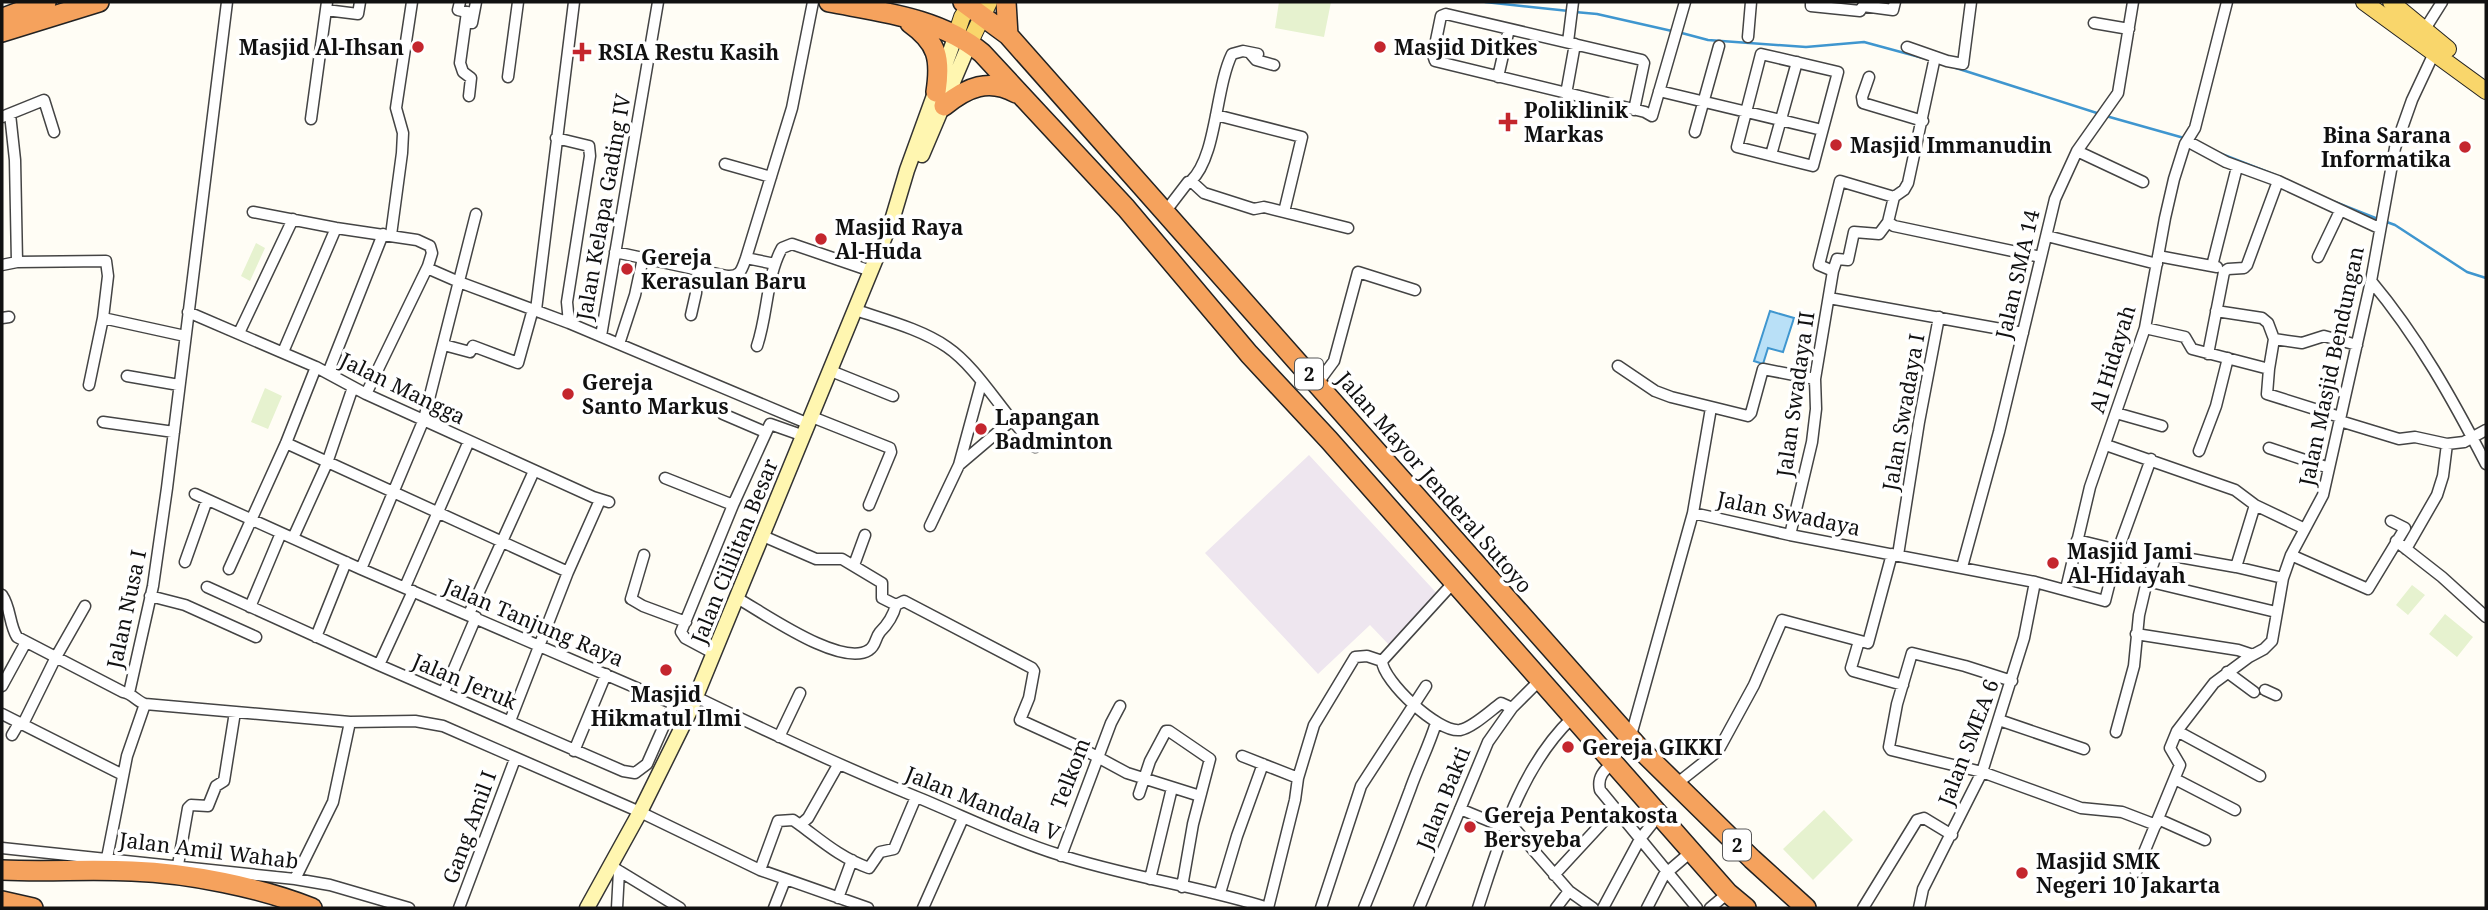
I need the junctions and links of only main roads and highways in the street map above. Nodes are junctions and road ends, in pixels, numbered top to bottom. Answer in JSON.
{"nodes":[{"id":1,"x":46,"y":2,"type":"edge"},
{"id":2,"x":99,"y":2,"type":"edge"},
{"id":3,"x":829,"y":2,"type":"edge"},
{"id":4,"x":1006,"y":2,"type":"edge"},
{"id":5,"x":2364,"y":2,"type":"edge"},
{"id":6,"x":2390,"y":2,"type":"edge"},
{"id":7,"x":972,"y":16,"type":"edge"},
{"id":8,"x":902,"y":17,"type":"junction"},
{"id":9,"x":2,"y":18,"type":"edge"},
{"id":10,"x":2,"y":32,"type":"edge"},
{"id":11,"x":1008,"y":35,"type":"junction"},
{"id":12,"x":2486,"y":78,"type":"edge"},
{"id":13,"x":2486,"y":91,"type":"edge"},
{"id":14,"x":1023,"y":97,"type":"junction"},
{"id":15,"x":1476,"y":562,"type":"junction"},
{"id":16,"x":1454,"y":582,"type":"junction"},
{"id":17,"x":2,"y":870,"type":"edge"},
{"id":18,"x":2,"y":901,"type":"edge"},
{"id":19,"x":1732,"y":901,"type":"edge"},
{"id":20,"x":33,"y":908,"type":"edge"},
{"id":21,"x":312,"y":908,"type":"edge"},
{"id":22,"x":1746,"y":908,"type":"edge"},
{"id":23,"x":1806,"y":908,"type":"edge"}],
"edges":[{"from":1,"to":9,"type":"highway"},
{"from":2,"to":10,"type":"highway"},
{"from":3,"to":8,"type":"highway","number":"2"},
{"from":4,"to":11,"type":"highway"},
{"from":5,"to":13,"type":"main road"},
{"from":6,"to":12,"type":"main road"},
{"from":7,"to":8,"type":"highway","number":"2"},
{"from":7,"to":11,"type":"highway","name":"Jalan Mayor Jenderal Sutoyo","number":"2"},
{"from":7,"to":14,"type":"highway","number":"2"},
{"from":8,"to":14,"type":"highway"},
{"from":11,"to":15,"type":"highway","name":"Jalan Mayor Jenderal Sutoyo","number":"2"},
{"from":14,"to":16,"type":"highway","number":"2"},
{"from":15,"to":16,"type":"highway"},
{"from":15,"to":23,"type":"highway","name":"Jalan Mayor Jenderal Sutoyo","number":"2"},
{"from":16,"to":19,"type":"highway","number":"2"},
{"from":17,"to":21,"type":"highway"},
{"from":18,"to":20,"type":"highway"},
{"from":19,"to":22,"type":"highway","number":"2"}]}
